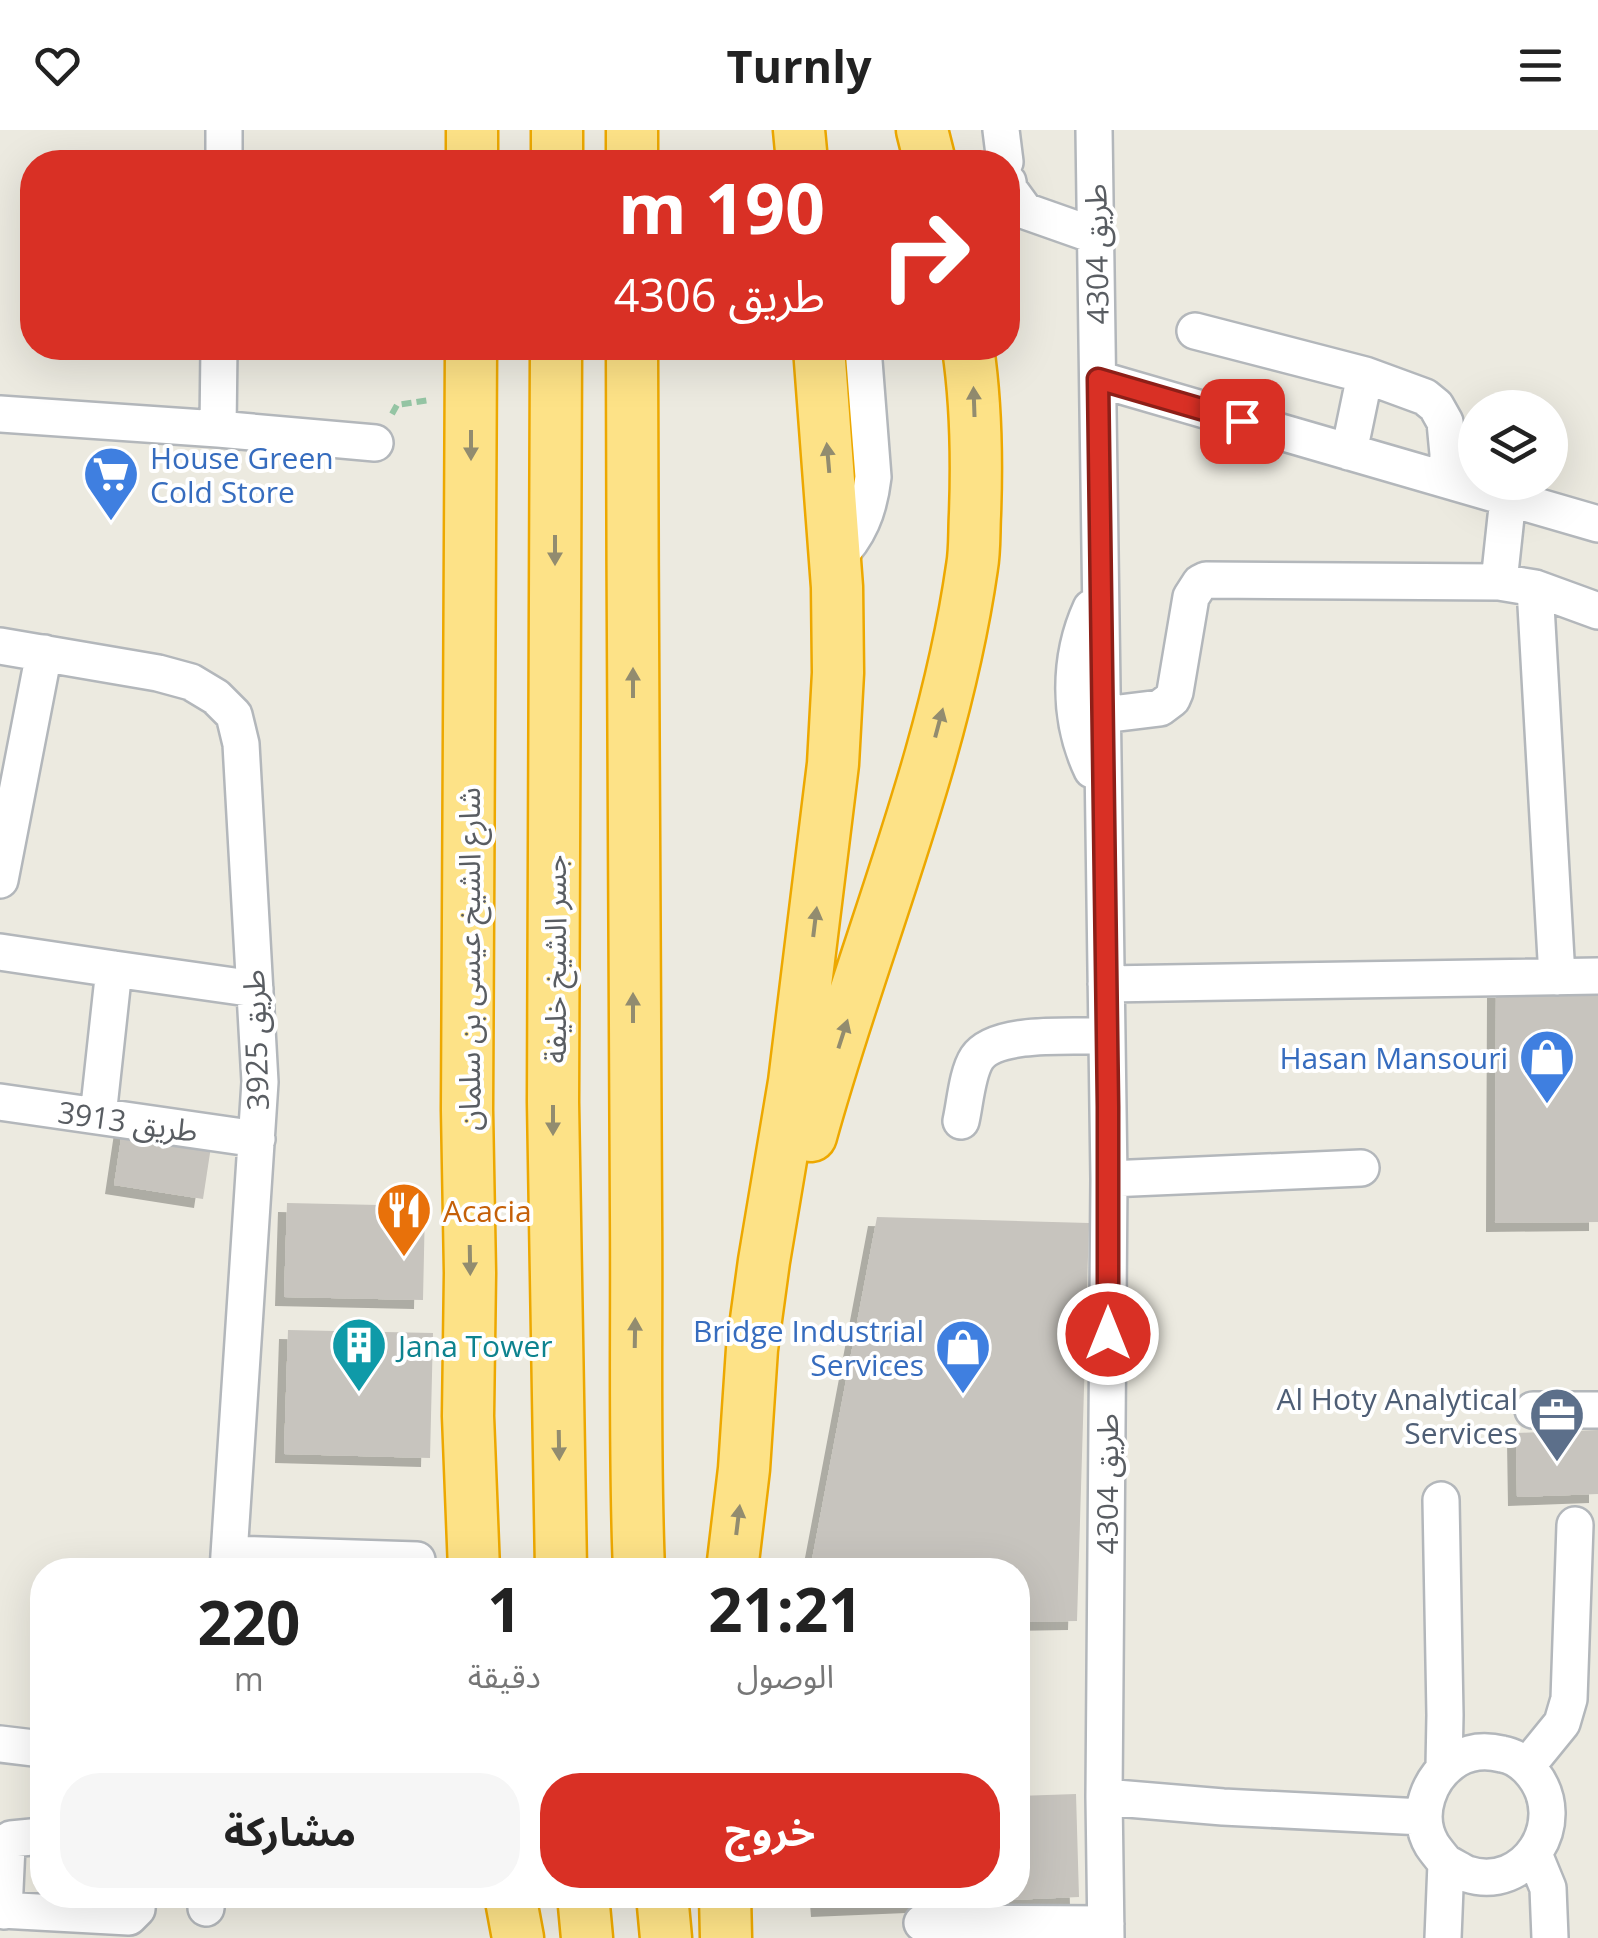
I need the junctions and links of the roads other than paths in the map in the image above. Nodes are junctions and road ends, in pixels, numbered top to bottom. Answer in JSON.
{"nodes":[{"id":1,"x":1094,"y":130,"type":"edge"},
{"id":2,"x":1020,"y":205,"type":"edge"},
{"id":3,"x":1096,"y":236,"type":"junction"},
{"id":4,"x":1195,"y":331,"type":"dead end"},
{"id":5,"x":220,"y":360,"type":"edge"},
{"id":6,"x":471,"y":360,"type":"edge"},
{"id":7,"x":556,"y":360,"type":"edge"},
{"id":8,"x":632,"y":360,"type":"edge"},
{"id":9,"x":820,"y":360,"type":"edge"},
{"id":10,"x":864,"y":360,"type":"edge"},
{"id":11,"x":970,"y":360,"type":"edge"},
{"id":12,"x":1365,"y":375,"type":"junction"},
{"id":13,"x":1098,"y":379,"type":"junction"},
{"id":14,"x":0,"y":414,"type":"edge"},
{"id":15,"x":218,"y":429,"type":"junction"},
{"id":16,"x":375,"y":443,"type":"road end"},
{"id":17,"x":1349,"y":452,"type":"junction"},
{"id":18,"x":1447,"y":480,"type":"junction"},
{"id":19,"x":1458,"y":483,"type":"edge"},
{"id":20,"x":1508,"y":500,"type":"edge"},
{"id":21,"x":1515,"y":500,"type":"edge"},
{"id":22,"x":1598,"y":524,"type":"edge"},
{"id":23,"x":835,"y":560,"type":"junction"},
{"id":24,"x":1500,"y":582,"type":"junction"},
{"id":25,"x":1101,"y":585,"type":"junction"},
{"id":26,"x":1534,"y":588,"type":"junction"},
{"id":27,"x":1598,"y":611,"type":"edge"},
{"id":28,"x":0,"y":646,"type":"edge"},
{"id":29,"x":44,"y":652,"type":"junction"},
{"id":30,"x":1103,"y":714,"type":"junction"},
{"id":31,"x":1104,"y":794,"type":"junction"},
{"id":32,"x":0,"y":880,"type":"edge"},
{"id":33,"x":0,"y":952,"type":"edge"},
{"id":34,"x":114,"y":969,"type":"junction"},
{"id":35,"x":1598,"y":976,"type":"edge"},
{"id":36,"x":1556,"y":977,"type":"junction"},
{"id":37,"x":1106,"y":984,"type":"junction"},
{"id":38,"x":255,"y":988,"type":"junction"},
{"id":39,"x":1107,"y":1036,"type":"junction"},
{"id":40,"x":0,"y":1102,"type":"edge"},
{"id":41,"x":98,"y":1116,"type":"junction"},
{"id":42,"x":962,"y":1121,"type":"dead end"},
{"id":43,"x":257,"y":1139,"type":"junction"},
{"id":44,"x":1360,"y":1168,"type":"dead end"},
{"id":45,"x":1109,"y":1179,"type":"junction"},
{"id":46,"x":1533,"y":1410,"type":"dead end"},
{"id":47,"x":1598,"y":1410,"type":"edge"},
{"id":48,"x":744,"y":1470,"type":"junction"},
{"id":49,"x":1441,"y":1500,"type":"dead end"},
{"id":50,"x":1574,"y":1525,"type":"dead end"},
{"id":51,"x":229,"y":1558,"type":"edge"},
{"id":52,"x":474,"y":1558,"type":"edge"},
{"id":53,"x":561,"y":1558,"type":"edge"},
{"id":54,"x":638,"y":1558,"type":"edge"},
{"id":55,"x":733,"y":1558,"type":"edge"},
{"id":56,"x":0,"y":1744,"type":"edge"},
{"id":57,"x":30,"y":1747,"type":"edge"},
{"id":58,"x":1526,"y":1766,"type":"junction"},
{"id":59,"x":1444,"y":1767,"type":"junction"},
{"id":60,"x":1104,"y":1797,"type":"junction"},
{"id":61,"x":1424,"y":1817,"type":"junction"},
{"id":62,"x":30,"y":1837,"type":"edge"},
{"id":63,"x":1534,"y":1854,"type":"junction"},
{"id":64,"x":1446,"y":1863,"type":"junction"},
{"id":65,"x":137,"y":1908,"type":"edge"},
{"id":66,"x":512,"y":1908,"type":"edge"},
{"id":67,"x":583,"y":1908,"type":"edge"},
{"id":68,"x":663,"y":1908,"type":"edge"},
{"id":69,"x":725,"y":1908,"type":"edge"},
{"id":70,"x":2,"y":1910,"type":"edge"},
{"id":71,"x":922,"y":1923,"type":"dead end"},
{"id":72,"x":1106,"y":1931,"type":"edge"},
{"id":73,"x":516,"y":1938,"type":"edge"},
{"id":74,"x":586,"y":1938,"type":"edge"},
{"id":75,"x":666,"y":1938,"type":"edge"},
{"id":76,"x":726,"y":1938,"type":"edge"},
{"id":77,"x":1442,"y":1938,"type":"edge"},
{"id":78,"x":1550,"y":1938,"type":"edge"}],
"edges":[{"from":1,"to":3,"type":"street","name":"طريق 4304"},
{"from":2,"to":3,"type":"street"},
{"from":3,"to":13,"type":"street","name":"طريق 4304"},
{"from":4,"to":12,"type":"street"},
{"from":5,"to":15,"type":"street"},
{"from":6,"to":52,"type":"highway","name":"شارع الشيخ عيسى بن سلمان","one_way":true},
{"from":7,"to":53,"type":"highway","name":"جسر الشيخ خليفة","one_way":true},
{"from":54,"to":8,"type":"highway","one_way":true},
{"from":23,"to":9,"type":"highway","one_way":true},
{"from":10,"to":23,"type":"street"},
{"from":48,"to":11,"type":"highway","one_way":true},
{"from":12,"to":17,"type":"street"},
{"from":12,"to":18,"type":"street"},
{"from":13,"to":17,"type":"street"},
{"from":13,"to":25,"type":"street","name":"طريق 4304"},
{"from":14,"to":15,"type":"street"},
{"from":15,"to":16,"type":"street"},
{"from":17,"to":18,"type":"street"},
{"from":18,"to":19,"type":"street"},
{"from":20,"to":24,"type":"street"},
{"from":21,"to":22,"type":"street"},
{"from":48,"to":23,"type":"highway","one_way":true},
{"from":24,"to":26,"type":"street"},
{"from":24,"to":30,"type":"street"},
{"from":25,"to":30,"type":"street","name":"طريق 4304"},
{"from":25,"to":31,"type":"street"},
{"from":26,"to":27,"type":"street"},
{"from":26,"to":36,"type":"street"},
{"from":28,"to":29,"type":"street","name":"طريق 3925"},
{"from":29,"to":32,"type":"street"},
{"from":29,"to":38,"type":"street","name":"طريق 3925"},
{"from":30,"to":31,"type":"street","name":"طريق 4304"},
{"from":31,"to":37,"type":"street","name":"طريق 4304"},
{"from":33,"to":34,"type":"street"},
{"from":34,"to":38,"type":"street"},
{"from":34,"to":41,"type":"street"},
{"from":35,"to":36,"type":"street"},
{"from":36,"to":37,"type":"street"},
{"from":37,"to":39,"type":"street","name":"طريق 4304"},
{"from":38,"to":43,"type":"street","name":"طريق 3925"},
{"from":39,"to":42,"type":"street"},
{"from":39,"to":45,"type":"street","name":"طريق 4304"},
{"from":40,"to":41,"type":"street","name":"طريق 3913"},
{"from":41,"to":43,"type":"street","name":"طريق 3913"},
{"from":43,"to":51,"type":"street","name":"طريق 3925"},
{"from":44,"to":45,"type":"street"},
{"from":45,"to":60,"type":"street","name":"طريق 4304"},
{"from":46,"to":47,"type":"street"},
{"from":55,"to":48,"type":"highway","one_way":true},
{"from":49,"to":59,"type":"street"},
{"from":50,"to":58,"type":"street"},
{"from":56,"to":57,"type":"street"},
{"from":58,"to":59,"type":"street"},
{"from":58,"to":63,"type":"street"},
{"from":59,"to":61,"type":"street"},
{"from":60,"to":61,"type":"street"},
{"from":60,"to":72,"type":"street","name":"طريق 4304"},
{"from":61,"to":64,"type":"street"},
{"from":62,"to":70,"type":"street"},
{"from":63,"to":64,"type":"street"},
{"from":63,"to":78,"type":"street"},
{"from":64,"to":77,"type":"street"},
{"from":65,"to":70,"type":"street"},
{"from":66,"to":73,"type":"highway"},
{"from":67,"to":74,"type":"highway"},
{"from":68,"to":75,"type":"highway"},
{"from":69,"to":76,"type":"highway"},
{"from":71,"to":72,"type":"street"}]}
